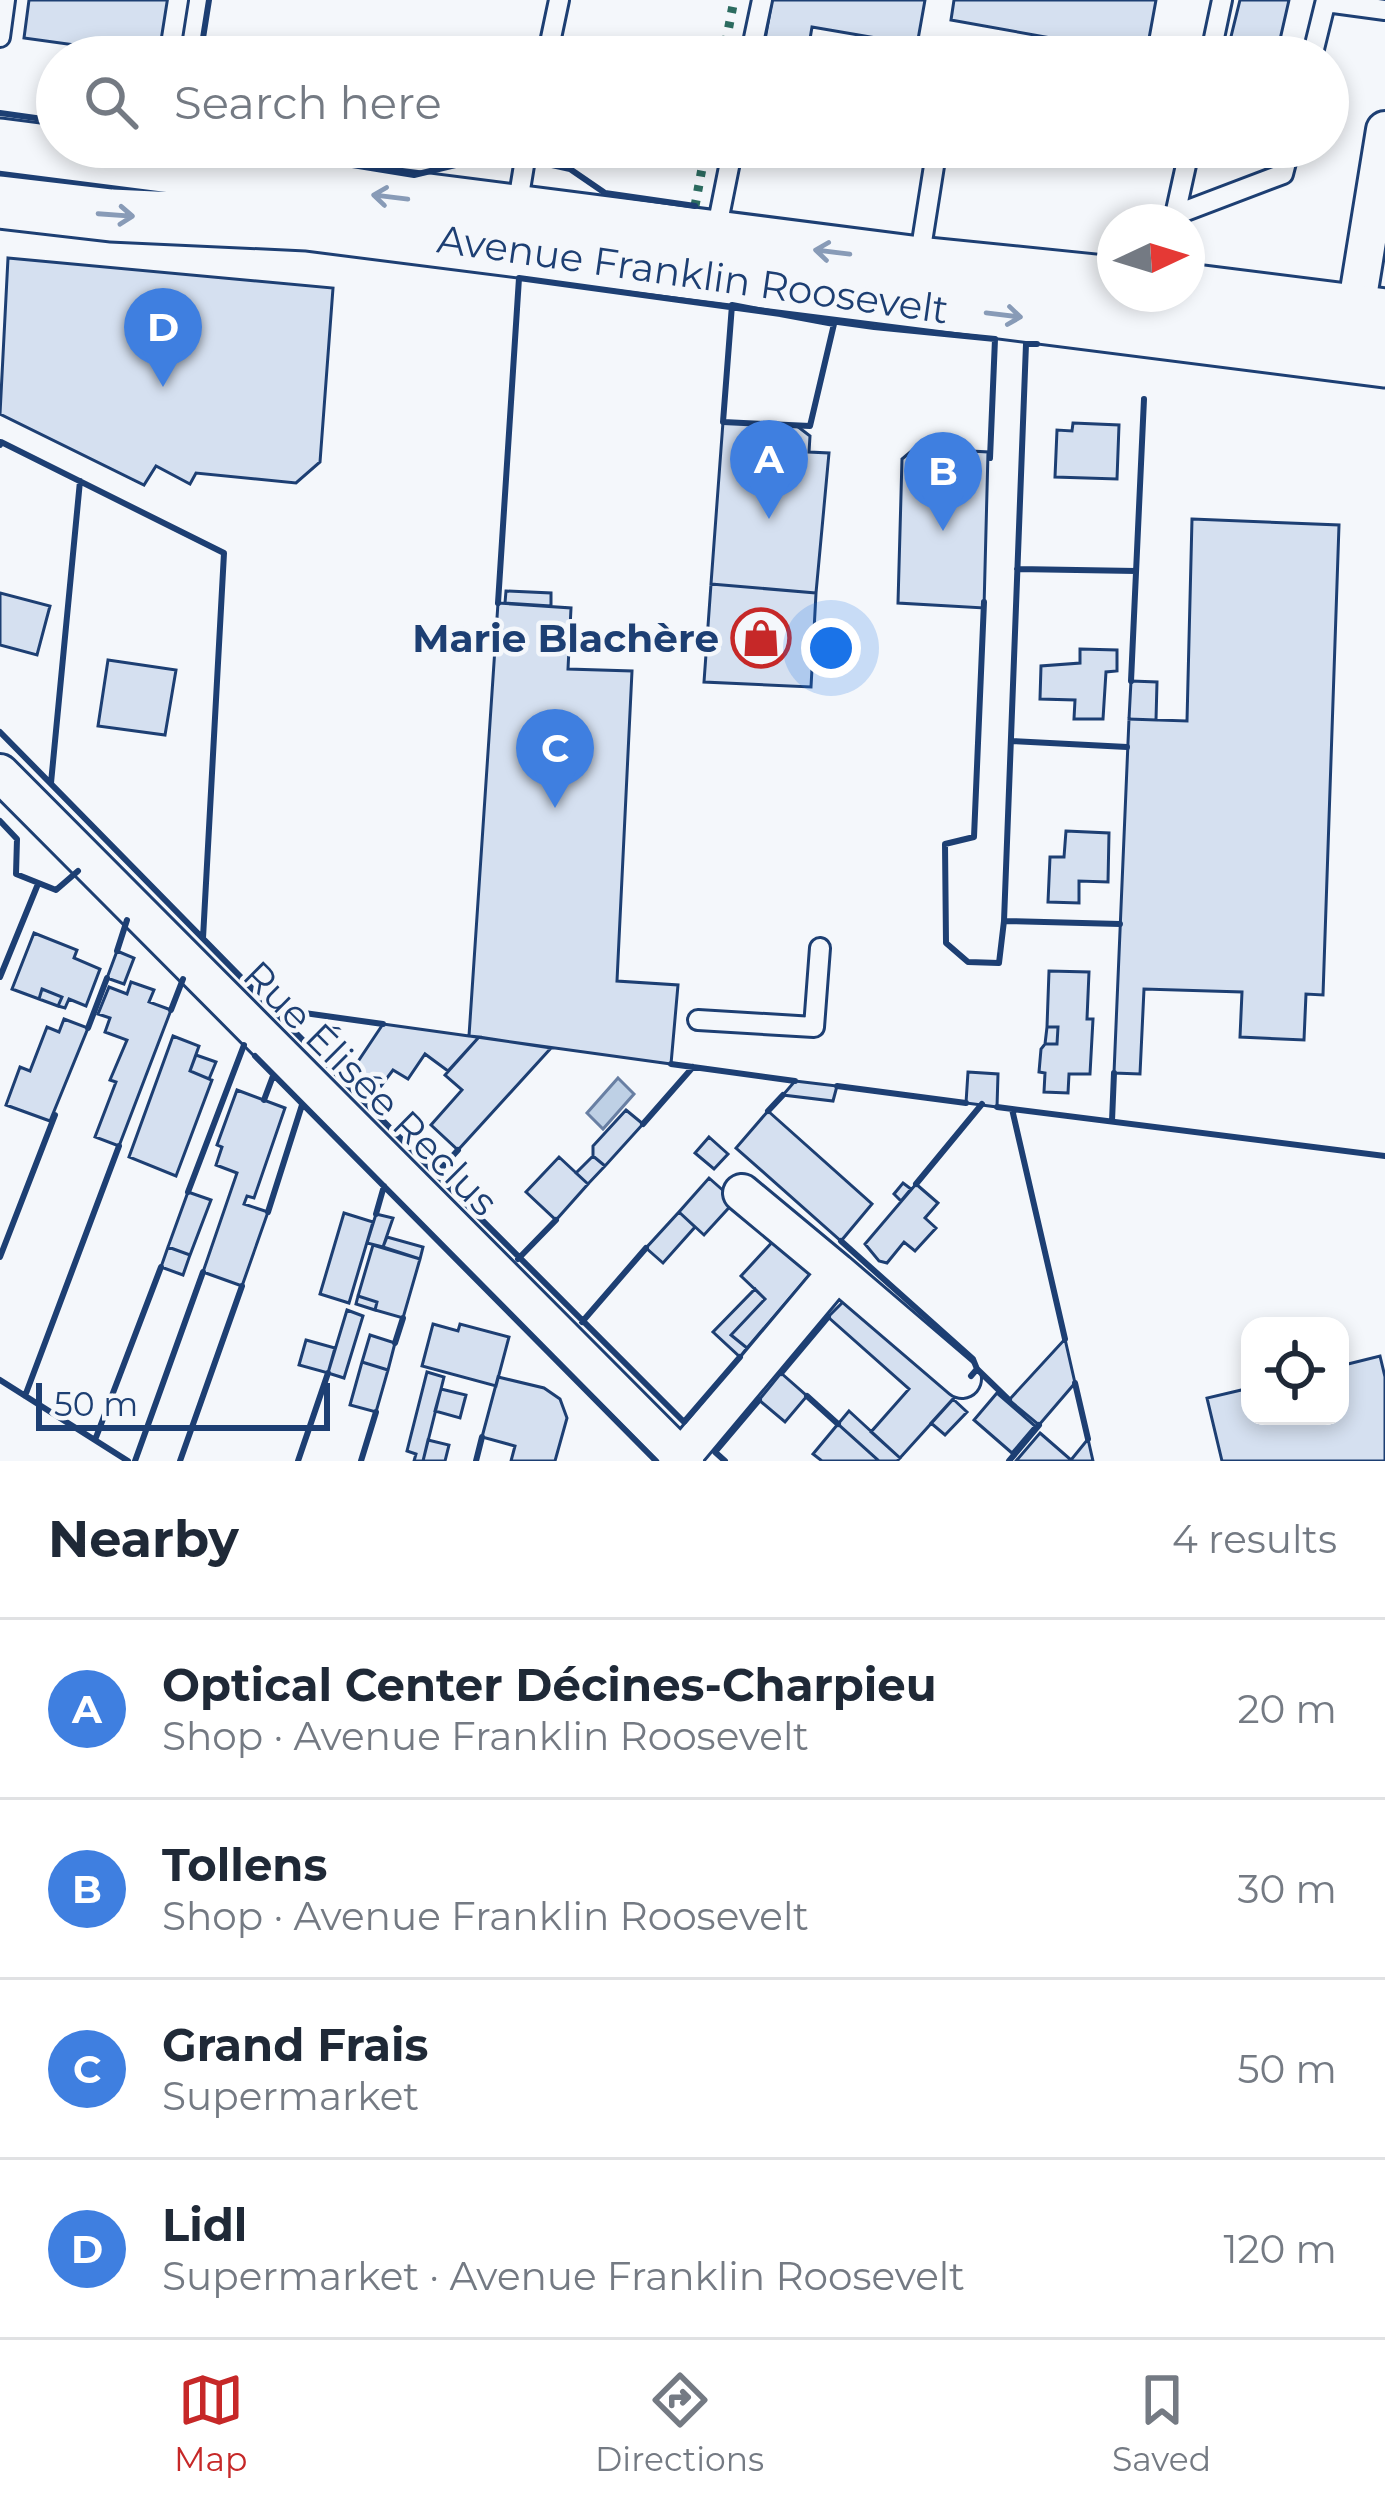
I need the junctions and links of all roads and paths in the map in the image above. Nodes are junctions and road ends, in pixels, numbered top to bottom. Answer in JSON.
{"nodes":[{"id":1,"x":5,"y":0,"type":"edge"},
{"id":2,"x":178,"y":0,"type":"edge"},
{"id":3,"x":559,"y":0,"type":"edge"},
{"id":4,"x":761,"y":0,"type":"edge"},
{"id":5,"x":1222,"y":0,"type":"edge"},
{"id":6,"x":1326,"y":1,"type":"edge"},
{"id":7,"x":1385,"y":10,"type":"edge"},
{"id":8,"x":173,"y":36,"type":"edge"},
{"id":9,"x":552,"y":36,"type":"edge"},
{"id":10,"x":755,"y":36,"type":"edge"},
{"id":11,"x":1214,"y":36,"type":"edge"},
{"id":12,"x":1317,"y":36,"type":"edge"},
{"id":13,"x":0,"y":37,"type":"edge"},
{"id":14,"x":1385,"y":130,"type":"edge"},
{"id":15,"x":0,"y":145,"type":"edge"},
{"id":16,"x":36,"y":150,"type":"edge"},
{"id":17,"x":177,"y":168,"type":"edge"},
{"id":18,"x":529,"y":168,"type":"edge"},
{"id":19,"x":729,"y":168,"type":"edge"},
{"id":20,"x":934,"y":168,"type":"edge"},
{"id":21,"x":1185,"y":168,"type":"edge"},
{"id":22,"x":1285,"y":168,"type":"edge"},
{"id":23,"x":0,"y":202,"type":"edge"},
{"id":24,"x":532,"y":214,"type":"junction"},
{"id":25,"x":715,"y":237,"type":"junction"},
{"id":26,"x":465,"y":243,"type":"junction"},
{"id":27,"x":919,"y":263,"type":"junction"},
{"id":28,"x":1097,"y":281,"type":"edge"},
{"id":29,"x":1205,"y":295,"type":"edge"},
{"id":30,"x":1369,"y":337,"type":"edge"},
{"id":31,"x":0,"y":773,"type":"edge"},
{"id":32,"x":820,"y":948,"type":"dead end"},
{"id":33,"x":698,"y":1020,"type":"dead end"},
{"id":34,"x":742,"y":1192,"type":"dead end"},
{"id":35,"x":837,"y":1272,"type":"junction"},
{"id":36,"x":962,"y":1378,"type":"dead end"},
{"id":37,"x":683,"y":1459,"type":"edge"}],
"edges":[{"from":1,"to":13,"type":"lane"},
{"from":2,"to":8,"type":"lane"},
{"from":3,"to":9,"type":"lane"},
{"from":4,"to":10,"type":"lane"},
{"from":5,"to":11,"type":"lane"},
{"from":6,"to":7,"type":"lane"},
{"from":6,"to":12,"type":"lane"},
{"from":14,"to":30,"type":"street"},
{"from":16,"to":15,"type":"street","name":"Avenue Franklin Roosevelt","one_way":true},
{"from":24,"to":17,"type":"street","name":"Avenue Franklin Roosevelt","one_way":true},
{"from":18,"to":24,"type":"lane"},
{"from":19,"to":25,"type":"lane"},
{"from":20,"to":27,"type":"lane"},
{"from":21,"to":22,"type":"lane"},
{"from":23,"to":26,"type":"street","name":"Avenue Franklin Roosevelt","one_way":true},
{"from":24,"to":25,"type":"street","name":"Avenue Franklin Roosevelt"},
{"from":24,"to":26,"type":"street"},
{"from":27,"to":25,"type":"street","name":"Avenue Franklin Roosevelt","one_way":true},
{"from":26,"to":30,"type":"street","name":"Avenue Franklin Roosevelt","one_way":true},
{"from":27,"to":28,"type":"street","name":"Avenue Franklin Roosevelt"},
{"from":29,"to":30,"type":"street"},
{"from":31,"to":37,"type":"street","name":"Rue Élisée Reclus"},
{"from":32,"to":33,"type":"lane"},
{"from":34,"to":35,"type":"street"},
{"from":35,"to":36,"type":"street"},
{"from":35,"to":37,"type":"street"}]}
